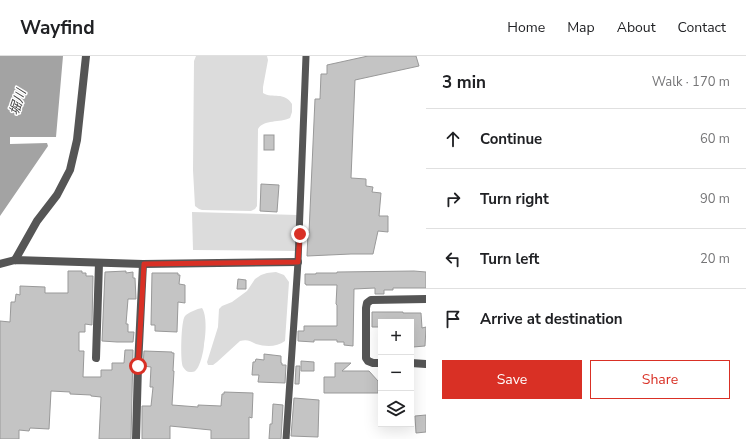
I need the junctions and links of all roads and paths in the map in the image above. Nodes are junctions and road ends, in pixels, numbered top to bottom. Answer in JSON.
{"nodes":[{"id":1,"x":86,"y":56,"type":"edge"},
{"id":2,"x":306,"y":56,"type":"edge"},
{"id":3,"x":15,"y":260,"type":"junction"},
{"id":4,"x":298,"y":262,"type":"junction"},
{"id":5,"x":98,"y":263,"type":"junction"},
{"id":6,"x":0,"y":264,"type":"edge"},
{"id":7,"x":144,"y":264,"type":"junction"},
{"id":8,"x":426,"y":298,"type":"edge"},
{"id":9,"x":96,"y":358,"type":"dead end"},
{"id":10,"x":378,"y":363,"type":"edge"},
{"id":11,"x":414,"y":364,"type":"edge"},
{"id":12,"x":426,"y":364,"type":"edge"},
{"id":13,"x":136,"y":439,"type":"edge"},
{"id":14,"x":286,"y":439,"type":"edge"}],
"edges":[{"from":1,"to":3,"type":"street"},
{"from":2,"to":4,"type":"lane"},
{"from":3,"to":5,"type":"street"},
{"from":3,"to":6,"type":"street"},
{"from":4,"to":7,"type":"street"},
{"from":4,"to":14,"type":"lane"},
{"from":5,"to":7,"type":"street"},
{"from":5,"to":9,"type":"street"},
{"from":7,"to":13,"type":"street"},
{"from":8,"to":10,"type":"street"},
{"from":11,"to":12,"type":"street"}]}
